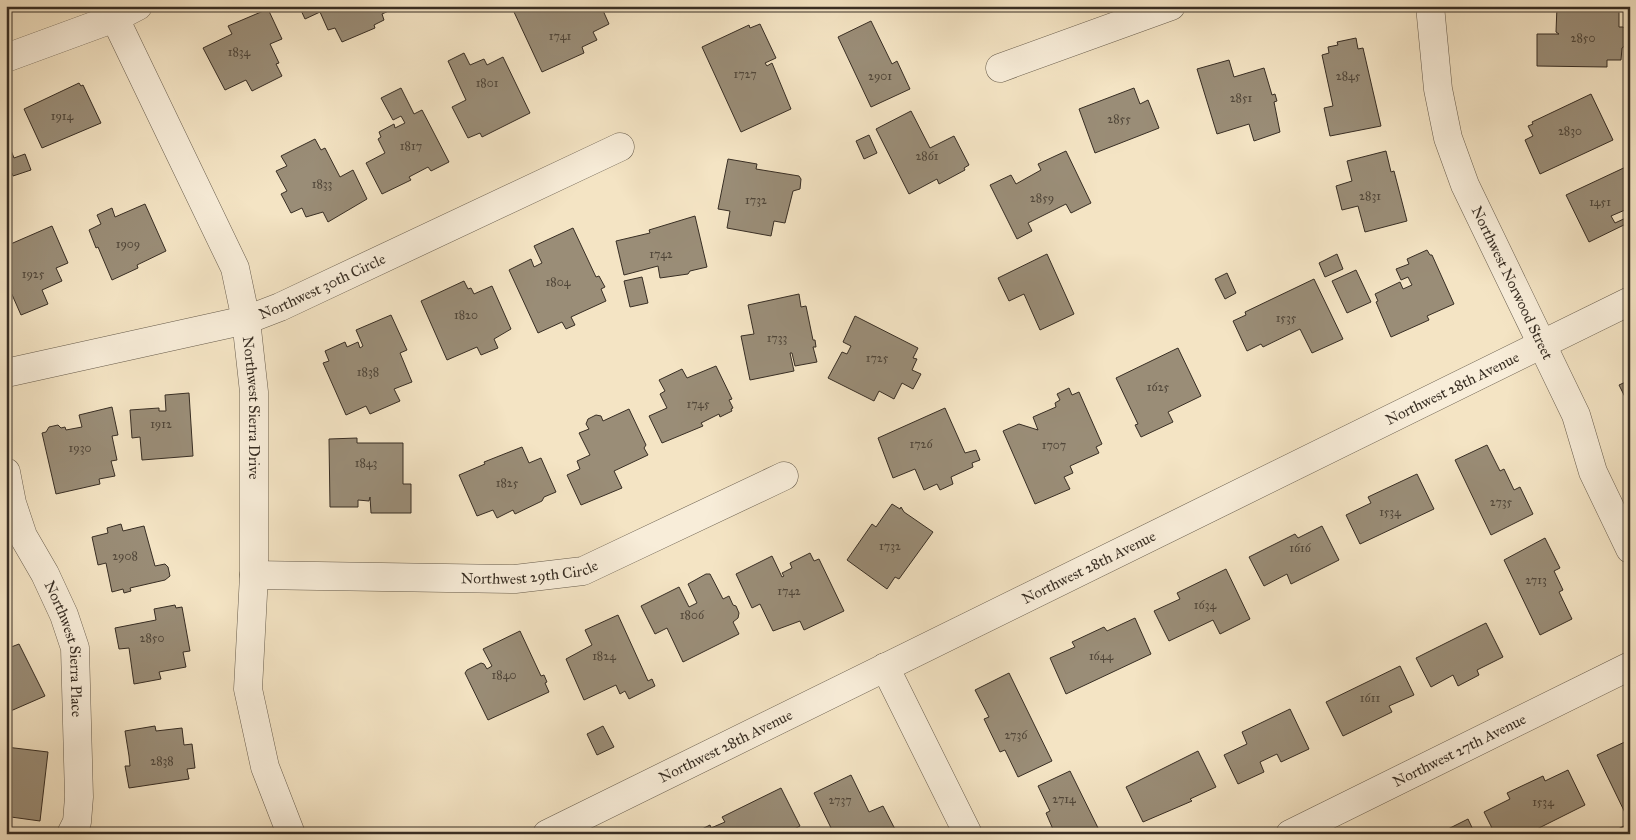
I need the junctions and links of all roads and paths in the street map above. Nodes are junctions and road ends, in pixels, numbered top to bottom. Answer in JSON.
{"nodes":[{"id":1,"x":1170,"y":6,"type":"edge"},
{"id":2,"x":1430,"y":6,"type":"edge"},
{"id":3,"x":121,"y":10,"type":"edge"},
{"id":4,"x":6,"y":58,"type":"edge"},
{"id":5,"x":1000,"y":68,"type":"dead end"},
{"id":6,"x":620,"y":147,"type":"dead end"},
{"id":7,"x":1630,"y":301,"type":"edge"},
{"id":8,"x":246,"y":320,"type":"junction"},
{"id":9,"x":1541,"y":343,"type":"junction"},
{"id":10,"x":6,"y":373,"type":"edge"},
{"id":11,"x":6,"y":472,"type":"edge"},
{"id":12,"x":784,"y":476,"type":"dead end"},
{"id":13,"x":1630,"y":549,"type":"edge"},
{"id":14,"x":254,"y":575,"type":"junction"},
{"id":15,"x":1630,"y":666,"type":"edge"},
{"id":16,"x":885,"y":667,"type":"junction"},
{"id":17,"x":71,"y":834,"type":"edge"},
{"id":18,"x":291,"y":834,"type":"edge"},
{"id":19,"x":547,"y":834,"type":"edge"},
{"id":20,"x":968,"y":834,"type":"edge"},
{"id":21,"x":1290,"y":834,"type":"edge"}],
"edges":[{"from":1,"to":5,"type":"street"},
{"from":2,"to":9,"type":"street","name":"Northwest Norwood Street"},
{"from":3,"to":4,"type":"street"},
{"from":3,"to":8,"type":"street","name":"Northwest Sierra Drive"},
{"from":6,"to":8,"type":"street","name":"Northwest 30th Circle"},
{"from":7,"to":9,"type":"street","name":"Northwest 28th Avenue"},
{"from":8,"to":10,"type":"street","name":"Northwest 30th Circle"},
{"from":8,"to":14,"type":"street","name":"Northwest Sierra Drive"},
{"from":9,"to":13,"type":"street","name":"Northwest Norwood Street"},
{"from":9,"to":16,"type":"street","name":"Northwest 28th Avenue"},
{"from":11,"to":17,"type":"street","name":"Northwest Sierra Place"},
{"from":12,"to":14,"type":"street","name":"Northwest 29th Circle"},
{"from":14,"to":18,"type":"street","name":"Northwest Sierra Drive"},
{"from":15,"to":21,"type":"street","name":"Northwest 27th Avenue"},
{"from":16,"to":19,"type":"street","name":"Northwest 28th Avenue"},
{"from":16,"to":20,"type":"street"}]}
